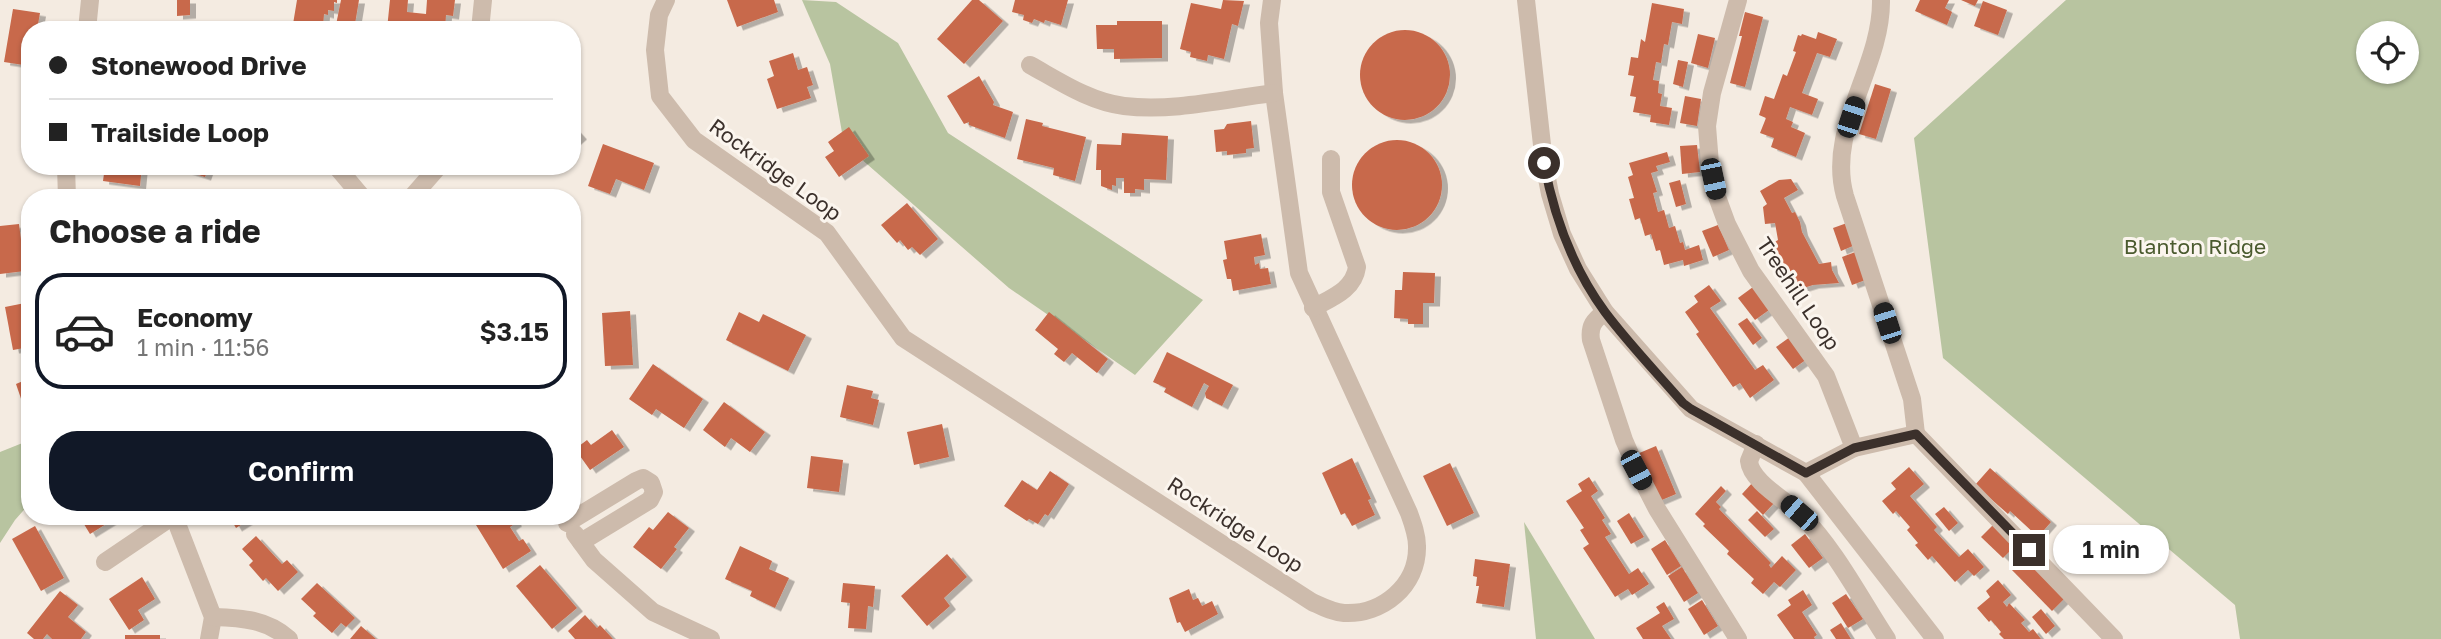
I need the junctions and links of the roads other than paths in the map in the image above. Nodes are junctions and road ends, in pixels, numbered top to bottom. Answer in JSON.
{"nodes":[{"id":1,"x":90,"y":0,"type":"edge"},
{"id":2,"x":483,"y":0,"type":"edge"},
{"id":3,"x":666,"y":0,"type":"edge"},
{"id":4,"x":1272,"y":0,"type":"edge"},
{"id":5,"x":1526,"y":0,"type":"edge"},
{"id":6,"x":1738,"y":0,"type":"edge"},
{"id":7,"x":1881,"y":0,"type":"edge"},
{"id":8,"x":88,"y":21,"type":"edge"},
{"id":9,"x":481,"y":21,"type":"edge"},
{"id":10,"x":1030,"y":65,"type":"dead end"},
{"id":11,"x":1274,"y":93,"type":"junction"},
{"id":12,"x":1331,"y":159,"type":"dead end"},
{"id":13,"x":344,"y":175,"type":"edge"},
{"id":14,"x":431,"y":175,"type":"edge"},
{"id":15,"x":355,"y":189,"type":"edge"},
{"id":16,"x":419,"y":189,"type":"edge"},
{"id":17,"x":1313,"y":308,"type":"junction"},
{"id":18,"x":1605,"y":312,"type":"junction"},
{"id":19,"x":1916,"y":434,"type":"junction"},
{"id":20,"x":1756,"y":444,"type":"junction"},
{"id":21,"x":1854,"y":448,"type":"junction"},
{"id":22,"x":1806,"y":473,"type":"junction"},
{"id":23,"x":581,"y":511,"type":"edge"},
{"id":24,"x":160,"y":525,"type":"edge"},
{"id":25,"x":177,"y":525,"type":"edge"},
{"id":26,"x":569,"y":525,"type":"edge"},
{"id":27,"x":581,"y":542,"type":"junction"},
{"id":28,"x":105,"y":562,"type":"dead end"},
{"id":29,"x":213,"y":617,"type":"junction"},
{"id":30,"x":209,"y":639,"type":"edge"},
{"id":31,"x":289,"y":639,"type":"edge"},
{"id":32,"x":711,"y":639,"type":"edge"},
{"id":33,"x":1738,"y":639,"type":"edge"},
{"id":34,"x":1887,"y":639,"type":"edge"},
{"id":35,"x":1936,"y":639,"type":"edge"},
{"id":36,"x":2114,"y":639,"type":"edge"}],
"edges":[{"from":1,"to":8,"type":"street"},
{"from":2,"to":9,"type":"street"},
{"from":3,"to":17,"type":"street","name":"Rockridge Loop"},
{"from":4,"to":11,"type":"street","name":"Rockridge Loop"},
{"from":5,"to":18,"type":"street"},
{"from":6,"to":21,"type":"street","name":"Treehill Loop"},
{"from":7,"to":19,"type":"street"},
{"from":10,"to":11,"type":"street"},
{"from":11,"to":17,"type":"street","name":"Rockridge Loop"},
{"from":12,"to":17,"type":"street"},
{"from":13,"to":15,"type":"street"},
{"from":14,"to":16,"type":"street"},
{"from":18,"to":20,"type":"street"},
{"from":18,"to":33,"type":"street"},
{"from":19,"to":21,"type":"street"},
{"from":19,"to":36,"type":"street"},
{"from":20,"to":22,"type":"street"},
{"from":20,"to":34,"type":"street"},
{"from":21,"to":22,"type":"street"},
{"from":22,"to":35,"type":"street"},
{"from":23,"to":27,"type":"street"},
{"from":24,"to":28,"type":"street"},
{"from":25,"to":29,"type":"street"},
{"from":26,"to":27,"type":"street"},
{"from":27,"to":32,"type":"street"},
{"from":29,"to":30,"type":"street"},
{"from":29,"to":31,"type":"street"}]}
